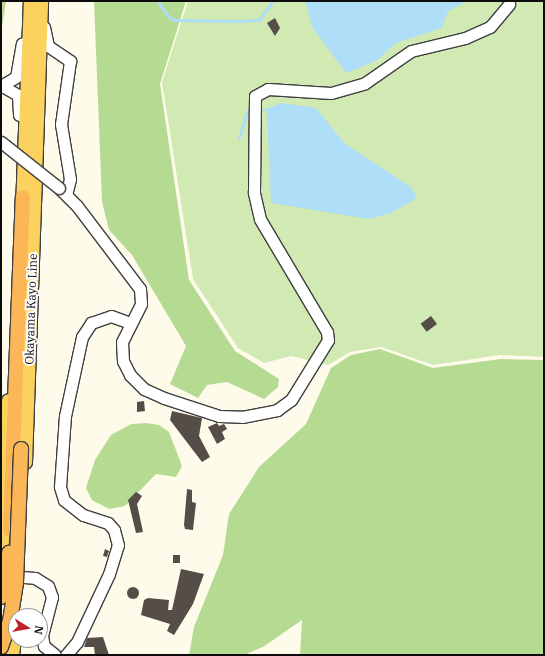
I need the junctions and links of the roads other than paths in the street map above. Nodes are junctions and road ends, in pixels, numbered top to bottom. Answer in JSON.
{"nodes":[{"id":1,"x":24,"y":1,"type":"edge"},
{"id":2,"x":30,"y":1,"type":"edge"},
{"id":3,"x":42,"y":1,"type":"edge"},
{"id":4,"x":509,"y":4,"type":"dead end"},
{"id":5,"x":56,"y":53,"type":"junction"},
{"id":6,"x":1,"y":86,"type":"edge"},
{"id":7,"x":1,"y":142,"type":"edge"},
{"id":8,"x":34,"y":147,"type":"junction"},
{"id":9,"x":24,"y":157,"type":"junction"},
{"id":10,"x":63,"y":192,"type":"junction"},
{"id":11,"x":28,"y":200,"type":"junction"},
{"id":12,"x":130,"y":323,"type":"junction"},
{"id":13,"x":1,"y":562,"type":"edge"},
{"id":14,"x":1,"y":575,"type":"edge"},
{"id":15,"x":20,"y":576,"type":"junction"},
{"id":16,"x":1,"y":597,"type":"edge"},
{"id":17,"x":18,"y":608,"type":"edge"},
{"id":18,"x":1,"y":647,"type":"edge"},
{"id":19,"x":55,"y":655,"type":"edge"},
{"id":20,"x":66,"y":655,"type":"edge"}],
"edges":[{"from":1,"to":6,"type":"street"},
{"from":2,"to":9,"type":"main road","name":"Okayama Kayo Line"},
{"from":3,"to":5,"type":"street"},
{"from":3,"to":8,"type":"main road","name":"Okayama Kayo Line"},
{"from":4,"to":12,"type":"street"},
{"from":5,"to":8,"type":"street"},
{"from":5,"to":10,"type":"street"},
{"from":6,"to":9,"type":"street"},
{"from":7,"to":10,"type":"street","bridge":true},
{"from":8,"to":11,"type":"main road","name":"Okayama Kayo Line"},
{"from":9,"to":11,"type":"main road","name":"Okayama Kayo Line"},
{"from":10,"to":12,"type":"street"},
{"from":11,"to":13,"type":"main road","name":"Okayama Kayo Line"},
{"from":11,"to":15,"type":"main road","name":"Okayama Kayo Line"},
{"from":11,"to":16,"type":"highway","bridge":true},
{"from":11,"to":18,"type":"highway","bridge":true},
{"from":12,"to":20,"type":"street"},
{"from":14,"to":15,"type":"street"},
{"from":15,"to":17,"type":"main road","name":"Okayama Kayo Line"},
{"from":15,"to":19,"type":"street"}]}
